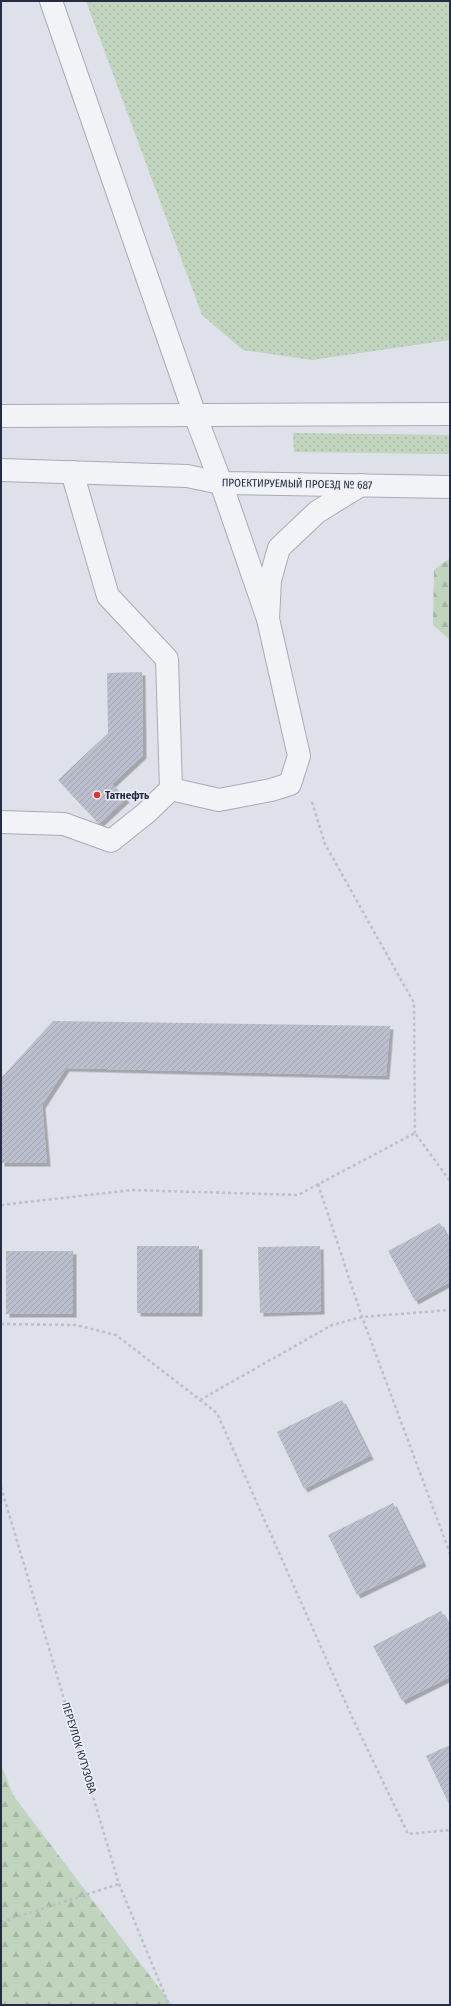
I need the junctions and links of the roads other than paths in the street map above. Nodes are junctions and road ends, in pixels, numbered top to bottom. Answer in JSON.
{"nodes":[{"id":1,"x":51,"y":1,"type":"edge"},
{"id":2,"x":450,"y":414,"type":"edge"},
{"id":3,"x":195,"y":415,"type":"junction"},
{"id":4,"x":1,"y":416,"type":"edge"},
{"id":5,"x":1,"y":470,"type":"edge"},
{"id":6,"x":72,"y":472,"type":"junction"},
{"id":7,"x":221,"y":483,"type":"junction"},
{"id":8,"x":361,"y":485,"type":"junction"},
{"id":9,"x":450,"y":487,"type":"edge"},
{"id":10,"x":268,"y":619,"type":"junction"},
{"id":11,"x":172,"y":789,"type":"junction"},
{"id":12,"x":1,"y":822,"type":"edge"}],
"edges":[{"from":1,"to":3,"type":"street"},
{"from":2,"to":3,"type":"street"},
{"from":3,"to":4,"type":"street"},
{"from":3,"to":7,"type":"street"},
{"from":5,"to":6,"type":"street","name":"ПРОЕКТИРУЕМЫЙ ПРОЕЗД № 687"},
{"from":6,"to":7,"type":"street","name":"ПРОЕКТИРУЕМЫЙ ПРОЕЗД № 687"},
{"from":6,"to":11,"type":"street"},
{"from":7,"to":8,"type":"street","name":"ПРОЕКТИРУЕМЫЙ ПРОЕЗД № 687"},
{"from":7,"to":10,"type":"street"},
{"from":8,"to":9,"type":"street","name":"ПРОЕКТИРУЕМЫЙ ПРОЕЗД № 687"},
{"from":8,"to":10,"type":"street"},
{"from":10,"to":11,"type":"street"},
{"from":11,"to":12,"type":"street"}]}
